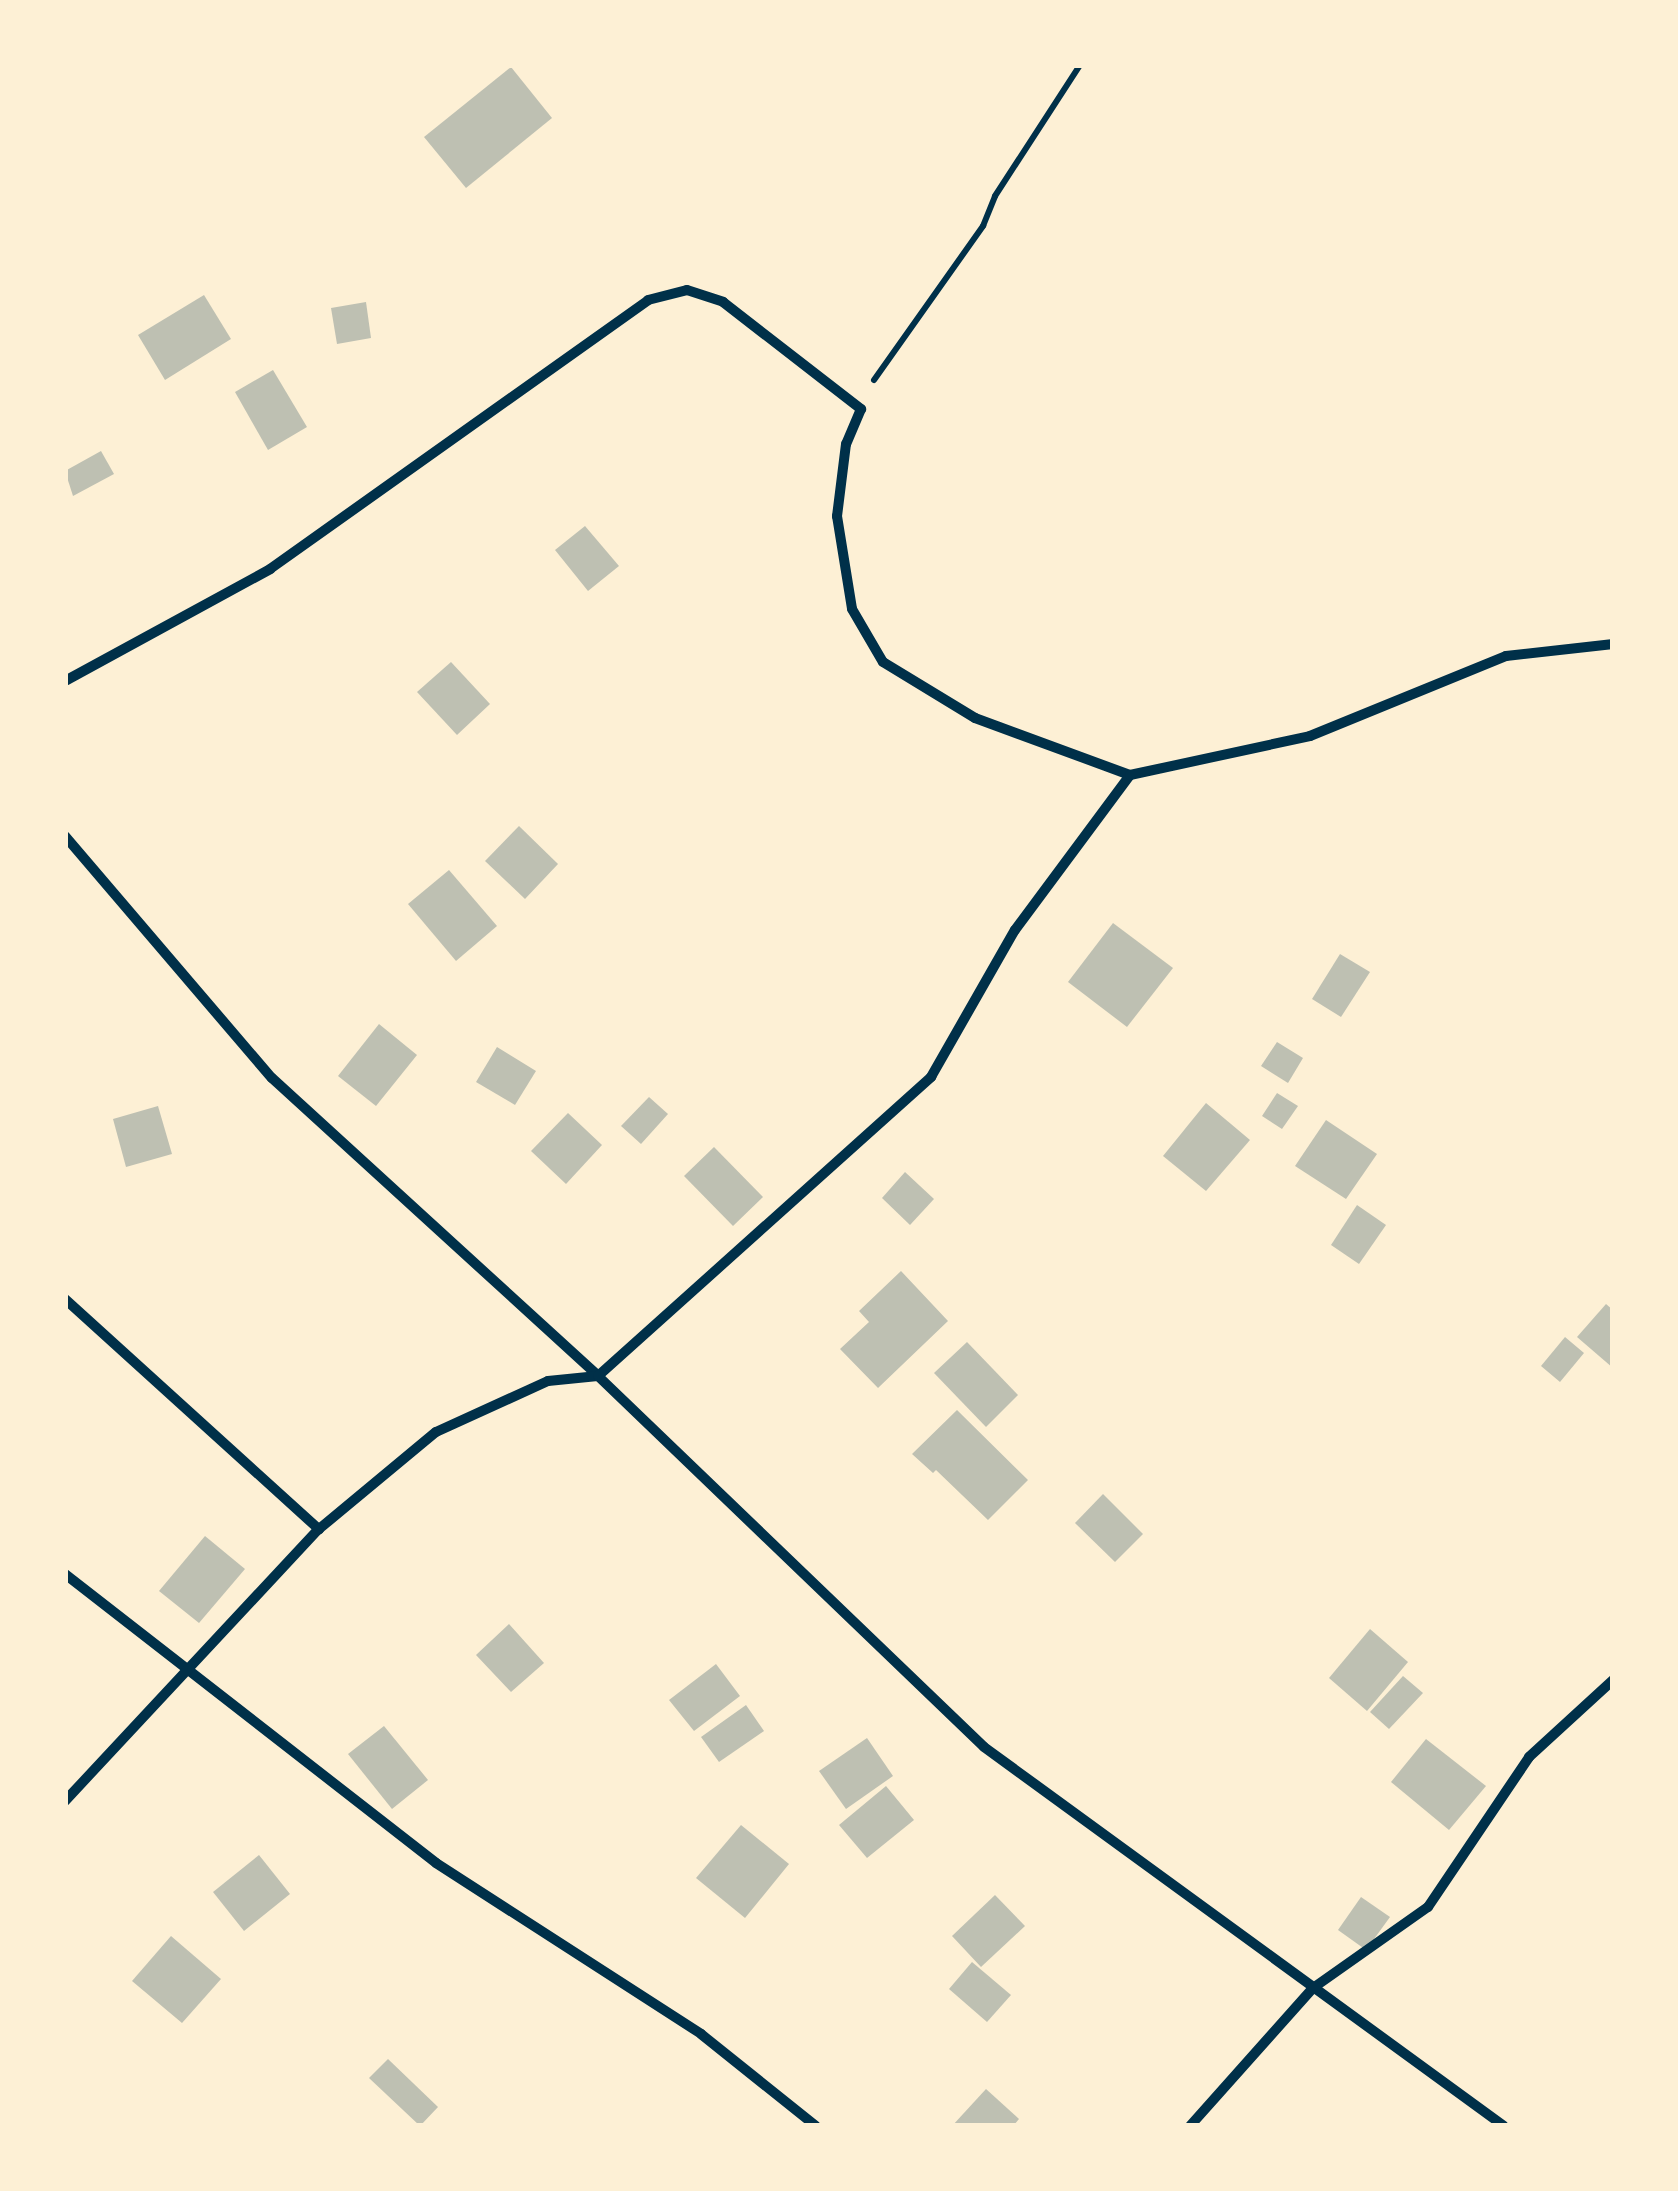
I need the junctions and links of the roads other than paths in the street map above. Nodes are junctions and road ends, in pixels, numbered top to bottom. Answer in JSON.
{"nodes":[{"id":1,"x":1613,"y":644,"type":"edge"},
{"id":2,"x":65,"y":681,"type":"edge"},
{"id":3,"x":1130,"y":775,"type":"junction"},
{"id":4,"x":65,"y":836,"type":"edge"},
{"id":5,"x":65,"y":1299,"type":"edge"},
{"id":6,"x":598,"y":1376,"type":"junction"},
{"id":7,"x":319,"y":1529,"type":"junction"},
{"id":8,"x":65,"y":1574,"type":"edge"},
{"id":9,"x":188,"y":1672,"type":"junction"},
{"id":10,"x":1613,"y":1680,"type":"edge"},
{"id":11,"x":65,"y":1800,"type":"edge"},
{"id":12,"x":1313,"y":1988,"type":"junction"},
{"id":13,"x":816,"y":2126,"type":"edge"},
{"id":14,"x":1190,"y":2126,"type":"edge"},
{"id":15,"x":1504,"y":2126,"type":"edge"}],
"edges":[{"from":1,"to":3,"type":"street"},
{"from":2,"to":3,"type":"street"},
{"from":3,"to":6,"type":"street"},
{"from":4,"to":6,"type":"street"},
{"from":5,"to":7,"type":"street"},
{"from":6,"to":7,"type":"street"},
{"from":6,"to":12,"type":"street"},
{"from":7,"to":9,"type":"street"},
{"from":8,"to":9,"type":"street"},
{"from":9,"to":11,"type":"street"},
{"from":9,"to":13,"type":"street"},
{"from":10,"to":12,"type":"street"},
{"from":12,"to":14,"type":"street"},
{"from":12,"to":15,"type":"street"}]}
